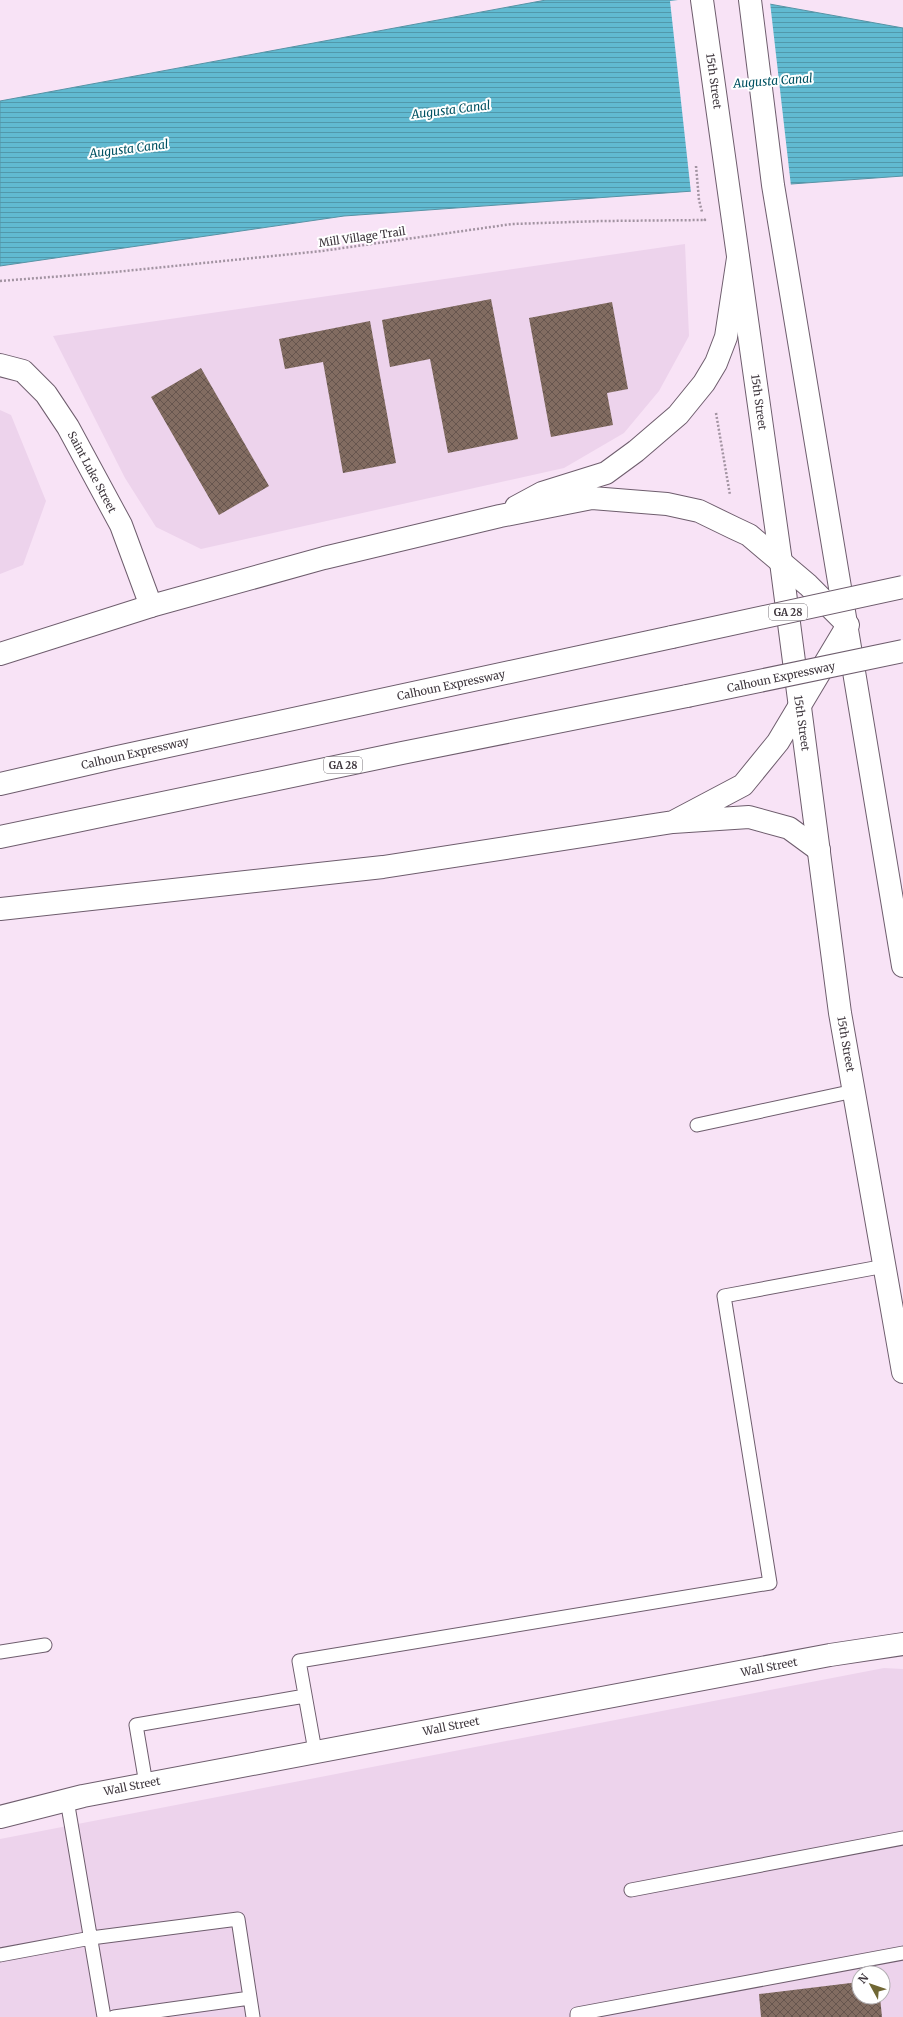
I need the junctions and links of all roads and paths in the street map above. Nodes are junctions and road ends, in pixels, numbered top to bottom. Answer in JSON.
{"nodes":[{"id":1,"x":702,"y":0,"type":"edge"},
{"id":2,"x":750,"y":0,"type":"edge"},
{"id":3,"x":699,"y":200,"type":"dead end"},
{"id":4,"x":738,"y":258,"type":"junction"},
{"id":5,"x":0,"y":281,"type":"edge"},
{"id":6,"x":0,"y":365,"type":"edge"},
{"id":7,"x":714,"y":407,"type":"dead end"},
{"id":8,"x":730,"y":496,"type":"dead end"},
{"id":9,"x":500,"y":516,"type":"junction"},
{"id":10,"x":781,"y":562,"type":"junction"},
{"id":11,"x":903,"y":587,"type":"edge"},
{"id":12,"x":151,"y":606,"type":"junction"},
{"id":13,"x":848,"y":625,"type":"junction"},
{"id":14,"x":903,"y":652,"type":"edge"},
{"id":15,"x":0,"y":654,"type":"edge"},
{"id":16,"x":800,"y":706,"type":"junction"},
{"id":17,"x":0,"y":784,"type":"edge"},
{"id":18,"x":673,"y":822,"type":"junction"},
{"id":19,"x":0,"y":837,"type":"edge"},
{"id":20,"x":819,"y":850,"type":"junction"},
{"id":21,"x":0,"y":909,"type":"edge"},
{"id":22,"x":903,"y":966,"type":"edge"},
{"id":23,"x":854,"y":1091,"type":"junction"},
{"id":24,"x":696,"y":1125,"type":"dead end"},
{"id":25,"x":884,"y":1266,"type":"junction"},
{"id":26,"x":903,"y":1372,"type":"edge"},
{"id":27,"x":903,"y":1644,"type":"edge"},
{"id":28,"x":45,"y":1645,"type":"dead end"},
{"id":29,"x":0,"y":1652,"type":"edge"},
{"id":30,"x":305,"y":1696,"type":"junction"},
{"id":31,"x":315,"y":1751,"type":"junction"},
{"id":32,"x":146,"y":1784,"type":"junction"},
{"id":33,"x":67,"y":1800,"type":"junction"},
{"id":34,"x":0,"y":1817,"type":"edge"},
{"id":35,"x":903,"y":1838,"type":"edge"},
{"id":36,"x":631,"y":1890,"type":"dead end"},
{"id":37,"x":91,"y":1938,"type":"junction"},
{"id":38,"x":903,"y":1953,"type":"edge"},
{"id":39,"x":0,"y":1955,"type":"edge"},
{"id":40,"x":250,"y":1998,"type":"junction"},
{"id":41,"x":104,"y":2017,"type":"edge"},
{"id":42,"x":114,"y":2017,"type":"edge"},
{"id":43,"x":253,"y":2017,"type":"edge"},
{"id":44,"x":577,"y":2017,"type":"edge"}],
"edges":[{"from":1,"to":4,"type":"main road","name":"15th Street"},
{"from":2,"to":13,"type":"main road"},
{"from":3,"to":5,"type":"path","name":"Mill Village Trail"},
{"from":4,"to":9,"type":"main road"},
{"from":4,"to":10,"type":"main road","name":"15th Street"},
{"from":6,"to":12,"type":"main road","name":"Saint Luke Street"},
{"from":7,"to":8,"type":"path"},
{"from":9,"to":10,"type":"main road"},
{"from":9,"to":12,"type":"main road"},
{"from":10,"to":13,"type":"main road"},
{"from":10,"to":16,"type":"main road","name":"15th Street"},
{"from":11,"to":17,"type":"main road","name":"Calhoun Expressway","number":"GA 28","bridge":true},
{"from":12,"to":15,"type":"main road"},
{"from":13,"to":16,"type":"main road"},
{"from":13,"to":22,"type":"main road"},
{"from":14,"to":19,"type":"main road","name":"Calhoun Expressway","number":"GA 28","bridge":true},
{"from":16,"to":18,"type":"main road"},
{"from":16,"to":20,"type":"main road","name":"15th Street"},
{"from":18,"to":20,"type":"main road"},
{"from":18,"to":21,"type":"main road"},
{"from":20,"to":23,"type":"main road","name":"15th Street"},
{"from":23,"to":24,"type":"lane"},
{"from":23,"to":25,"type":"main road","name":"15th Street"},
{"from":25,"to":26,"type":"main road","name":"15th Street"},
{"from":25,"to":30,"type":"lane"},
{"from":27,"to":31,"type":"main road","name":"Wall Street"},
{"from":28,"to":29,"type":"lane"},
{"from":30,"to":31,"type":"lane"},
{"from":30,"to":32,"type":"lane"},
{"from":31,"to":32,"type":"main road","name":"Wall Street"},
{"from":32,"to":33,"type":"main road","name":"Wall Street"},
{"from":33,"to":34,"type":"main road","name":"Wall Street"},
{"from":33,"to":37,"type":"lane"},
{"from":35,"to":36,"type":"lane"},
{"from":37,"to":39,"type":"lane"},
{"from":37,"to":40,"type":"lane"},
{"from":37,"to":41,"type":"lane"},
{"from":38,"to":44,"type":"lane"},
{"from":40,"to":42,"type":"lane"},
{"from":40,"to":43,"type":"lane"}]}
